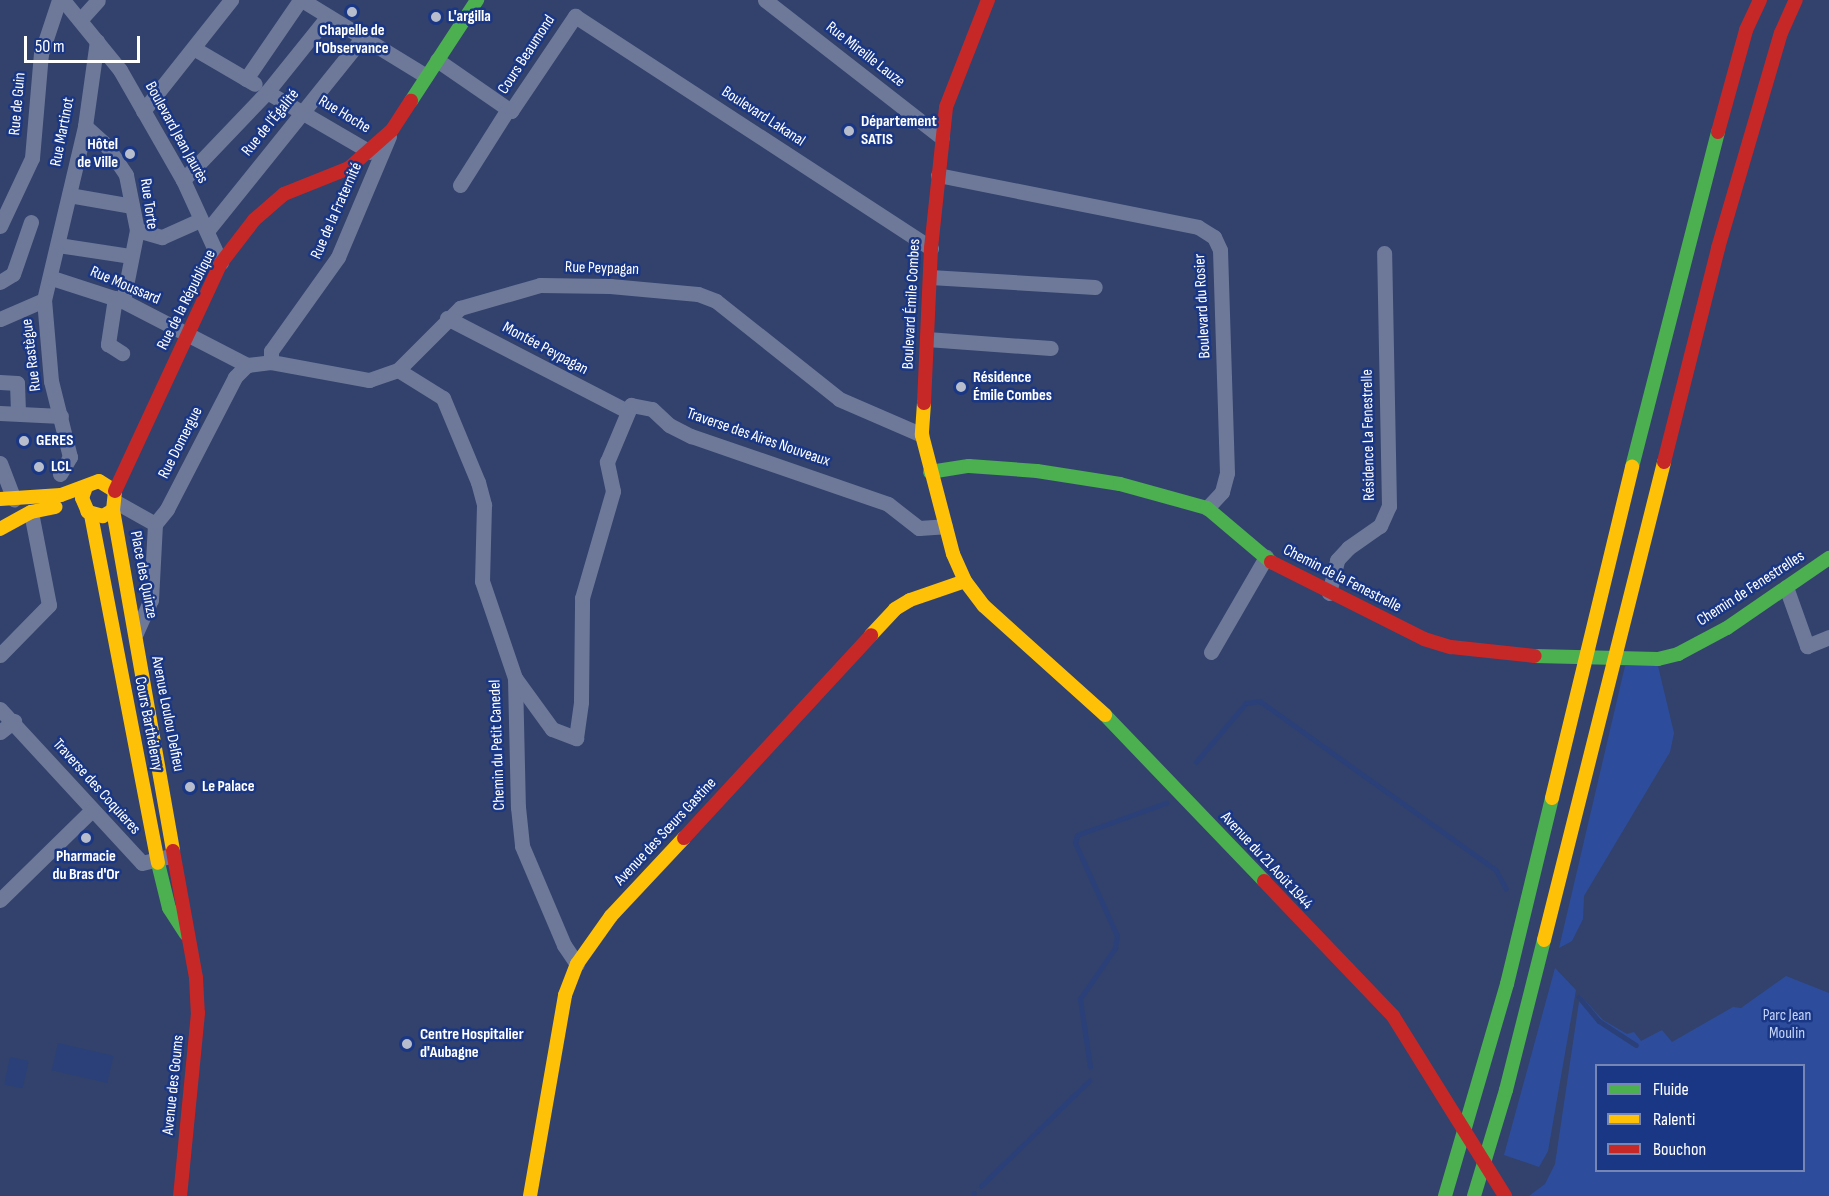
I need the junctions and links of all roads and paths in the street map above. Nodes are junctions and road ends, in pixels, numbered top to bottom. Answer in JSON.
{"nodes":[{"id":1,"x":61,"y":0,"type":"edge"},
{"id":2,"x":98,"y":0,"type":"edge"},
{"id":3,"x":231,"y":0,"type":"edge"},
{"id":4,"x":477,"y":0,"type":"edge"},
{"id":5,"x":765,"y":0,"type":"edge"},
{"id":6,"x":988,"y":0,"type":"edge"},
{"id":7,"x":1760,"y":0,"type":"edge"},
{"id":8,"x":1796,"y":0,"type":"edge"},
{"id":9,"x":308,"y":1,"type":"edge"},
{"id":10,"x":328,"y":16,"type":"junction"},
{"id":11,"x":575,"y":16,"type":"joint"},
{"id":12,"x":81,"y":19,"type":"junction"},
{"id":13,"x":363,"y":37,"type":"junction"},
{"id":14,"x":98,"y":41,"type":"junction"},
{"id":15,"x":195,"y":50,"type":"junction"},
{"id":16,"x":437,"y":60,"type":"junction"},
{"id":17,"x":426,"y":76,"type":"junction"},
{"id":18,"x":246,"y":79,"type":"junction"},
{"id":19,"x":267,"y":91,"type":"junction"},
{"id":20,"x":508,"y":109,"type":"junction"},
{"id":21,"x":143,"y":111,"type":"junction"},
{"id":22,"x":303,"y":112,"type":"junction"},
{"id":23,"x":85,"y":126,"type":"junction"},
{"id":24,"x":392,"y":130,"type":"junction"},
{"id":25,"x":942,"y":138,"type":"junction"},
{"id":26,"x":370,"y":152,"type":"junction"},
{"id":27,"x":938,"y":175,"type":"junction"},
{"id":28,"x":183,"y":180,"type":"junction"},
{"id":29,"x":460,"y":185,"type":"dead end"},
{"id":30,"x":69,"y":195,"type":"junction"},
{"id":31,"x":132,"y":206,"type":"junction"},
{"id":32,"x":31,"y":222,"type":"dead end"},
{"id":33,"x":203,"y":225,"type":"junction"},
{"id":34,"x":0,"y":226,"type":"edge"},
{"id":35,"x":60,"y":229,"type":"joint"},
{"id":36,"x":137,"y":230,"type":"junction"},
{"id":37,"x":58,"y":245,"type":"junction"},
{"id":38,"x":931,"y":248,"type":"junction"},
{"id":39,"x":1384,"y":253,"type":"dead end"},
{"id":40,"x":131,"y":256,"type":"junction"},
{"id":41,"x":221,"y":263,"type":"junction"},
{"id":42,"x":930,"y":277,"type":"junction"},
{"id":43,"x":52,"y":278,"type":"junction"},
{"id":44,"x":0,"y":282,"type":"edge"},
{"id":45,"x":1095,"y":287,"type":"dead end"},
{"id":46,"x":44,"y":300,"type":"junction"},
{"id":47,"x":119,"y":300,"type":"junction"},
{"id":48,"x":447,"y":318,"type":"junction"},
{"id":49,"x":0,"y":319,"type":"edge"},
{"id":50,"x":185,"y":334,"type":"junction"},
{"id":51,"x":927,"y":339,"type":"junction"},
{"id":52,"x":1051,"y":348,"type":"dead end"},
{"id":53,"x":122,"y":353,"type":"dead end"},
{"id":54,"x":271,"y":362,"type":"junction"},
{"id":55,"x":247,"y":365,"type":"junction"},
{"id":56,"x":398,"y":370,"type":"junction"},
{"id":57,"x":0,"y":382,"type":"edge"},
{"id":58,"x":627,"y":411,"type":"junction"},
{"id":59,"x":18,"y":412,"type":"junction"},
{"id":60,"x":0,"y":413,"type":"edge"},
{"id":61,"x":62,"y":416,"type":"junction"},
{"id":62,"x":922,"y":435,"type":"junction"},
{"id":63,"x":125,"y":461,"type":"junction"},
{"id":64,"x":0,"y":463,"type":"edge"},
{"id":65,"x":930,"y":471,"type":"junction"},
{"id":66,"x":60,"y":474,"type":"dead end"},
{"id":67,"x":92,"y":484,"type":"junction"},
{"id":68,"x":7,"y":499,"type":"edge"},
{"id":69,"x":114,"y":501,"type":"junction"},
{"id":70,"x":1207,"y":508,"type":"junction"},
{"id":71,"x":87,"y":509,"type":"junction"},
{"id":72,"x":31,"y":512,"type":"junction"},
{"id":73,"x":155,"y":524,"type":"junction"},
{"id":74,"x":945,"y":526,"type":"junction"},
{"id":75,"x":0,"y":529,"type":"edge"},
{"id":76,"x":1266,"y":557,"type":"junction"},
{"id":77,"x":1829,"y":558,"type":"edge"},
{"id":78,"x":965,"y":581,"type":"junction"},
{"id":79,"x":1786,"y":587,"type":"junction"},
{"id":80,"x":1329,"y":593,"type":"junction"},
{"id":81,"x":136,"y":633,"type":"junction"},
{"id":82,"x":1829,"y":637,"type":"edge"},
{"id":83,"x":1211,"y":652,"type":"dead end"},
{"id":84,"x":0,"y":655,"type":"edge"},
{"id":85,"x":1542,"y":657,"type":"joint"},
{"id":86,"x":515,"y":678,"type":"junction"},
{"id":87,"x":0,"y":709,"type":"edge"},
{"id":88,"x":14,"y":721,"type":"junction"},
{"id":89,"x":0,"y":732,"type":"edge"},
{"id":90,"x":91,"y":811,"type":"junction"},
{"id":91,"x":177,"y":855,"type":"junction"},
{"id":92,"x":158,"y":858,"type":"junction"},
{"id":93,"x":0,"y":900,"type":"edge"},
{"id":94,"x":186,"y":934,"type":"junction"},
{"id":95,"x":577,"y":964,"type":"junction"},
{"id":96,"x":196,"y":978,"type":"joint"},
{"id":97,"x":1475,"y":1193,"type":"edge"},
{"id":98,"x":180,"y":1196,"type":"edge"},
{"id":99,"x":530,"y":1196,"type":"edge"},
{"id":100,"x":1445,"y":1196,"type":"edge"},
{"id":101,"x":1504,"y":1196,"type":"edge"}],
"edges":[{"from":1,"to":12,"type":"street","name":"Boulevard Jean Jaurès"},
{"from":1,"to":34,"type":"street","name":"Rue de Guin"},
{"from":2,"to":12,"type":"street"},
{"from":3,"to":15,"type":"street"},
{"from":4,"to":16,"type":"main road","name":"Rue de la République"},
{"from":5,"to":25,"type":"street","name":"Rue Mireille Lauze"},
{"from":6,"to":25,"type":"main road","name":"Boulevard Émile Combes"},
{"from":7,"to":100,"type":"main road"},
{"from":8,"to":97,"type":"main road"},
{"from":9,"to":10,"type":"street"},
{"from":9,"to":18,"type":"street"},
{"from":10,"to":13,"type":"street"},
{"from":10,"to":19,"type":"street"},
{"from":11,"to":20,"type":"street","name":"Cours Beaumond"},
{"from":11,"to":38,"type":"street","name":"Boulevard Lakanal"},
{"from":12,"to":14,"type":"street","name":"Boulevard Jean Jaurès"},
{"from":13,"to":17,"type":"street"},
{"from":13,"to":22,"type":"street","name":"Rue de l'Égalité"},
{"from":14,"to":21,"type":"street","name":"Boulevard Jean Jaurès"},
{"from":14,"to":23,"type":"street","name":"Rue Martinot"},
{"from":15,"to":18,"type":"street","name":"Rue Hoche"},
{"from":15,"to":21,"type":"street"},
{"from":16,"to":17,"type":"main road","name":"Rue de la République"},
{"from":16,"to":20,"type":"street","name":"Cours Beaumond"},
{"from":17,"to":24,"type":"main road","name":"Rue de la République"},
{"from":18,"to":19,"type":"street","name":"Rue Hoche"},
{"from":19,"to":22,"type":"street","name":"Rue Hoche"},
{"from":19,"to":28,"type":"street"},
{"from":20,"to":29,"type":"street","name":"Cours Beaumond"},
{"from":21,"to":28,"type":"street","name":"Boulevard Jean Jaurès"},
{"from":22,"to":26,"type":"street","name":"Rue Hoche"},
{"from":22,"to":33,"type":"street","name":"Rue de l'Égalité"},
{"from":23,"to":30,"type":"street","name":"Rue Martinot"},
{"from":23,"to":31,"type":"street","name":"Rue Torte"},
{"from":24,"to":26,"type":"main road","name":"Rue de la République"},
{"from":24,"to":54,"type":"street","name":"Rue de la Fraternité"},
{"from":25,"to":27,"type":"main road","name":"Boulevard Émile Combes"},
{"from":26,"to":41,"type":"main road","name":"Rue de la République"},
{"from":27,"to":38,"type":"main road","name":"Boulevard Émile Combes"},
{"from":27,"to":70,"type":"street","name":"Boulevard du Rosier"},
{"from":28,"to":33,"type":"street","name":"Boulevard Jean Jaurès"},
{"from":30,"to":31,"type":"street"},
{"from":30,"to":35,"type":"street","name":"Rue Martinot"},
{"from":31,"to":36,"type":"street","name":"Rue Torte"},
{"from":32,"to":44,"type":"street"},
{"from":33,"to":36,"type":"street"},
{"from":33,"to":41,"type":"street","name":"Boulevard Jean Jaurès"},
{"from":35,"to":37,"type":"street","name":"Rue Rastègue"},
{"from":36,"to":40,"type":"street","name":"Rue Torte"},
{"from":37,"to":40,"type":"street"},
{"from":37,"to":43,"type":"street","name":"Rue Rastègue"},
{"from":38,"to":42,"type":"main road","name":"Boulevard Émile Combes"},
{"from":39,"to":80,"type":"street","name":"Résidence La Fenestrelle"},
{"from":40,"to":47,"type":"street","name":"Rue Torte"},
{"from":41,"to":50,"type":"main road","name":"Rue de la République"},
{"from":42,"to":45,"type":"street"},
{"from":42,"to":51,"type":"main road","name":"Boulevard Émile Combes"},
{"from":43,"to":46,"type":"street","name":"Rue Rastègue"},
{"from":43,"to":47,"type":"street","name":"Rue Moussard"},
{"from":46,"to":49,"type":"street"},
{"from":46,"to":61,"type":"street","name":"Rue Rastègue"},
{"from":47,"to":50,"type":"street","name":"Rue Moussard"},
{"from":47,"to":53,"type":"street","name":"Rue Torte"},
{"from":48,"to":56,"type":"street","name":"Rue Peypagan"},
{"from":48,"to":58,"type":"street","name":"Montée Peypagan"},
{"from":48,"to":62,"type":"street","name":"Rue Peypagan"},
{"from":50,"to":55,"type":"street","name":"Rue Moussard"},
{"from":50,"to":63,"type":"main road","name":"Rue de la République"},
{"from":51,"to":52,"type":"street"},
{"from":51,"to":62,"type":"main road","name":"Boulevard Émile Combes"},
{"from":54,"to":55,"type":"street","name":"Rue Peypagan"},
{"from":54,"to":56,"type":"street","name":"Rue Peypagan"},
{"from":55,"to":73,"type":"street","name":"Rue Domergue"},
{"from":56,"to":86,"type":"street","name":"Chemin du Petit Canedel"},
{"from":57,"to":59,"type":"street"},
{"from":58,"to":74,"type":"street","name":"Traverse des Aires Nouveaux"},
{"from":58,"to":86,"type":"street"},
{"from":59,"to":60,"type":"street"},
{"from":59,"to":61,"type":"street"},
{"from":61,"to":66,"type":"street","name":"Rue Rastègue"},
{"from":62,"to":65,"type":"main road","name":"Boulevard Émile Combes"},
{"from":63,"to":67,"type":"main road","name":"Rue de la République"},
{"from":63,"to":69,"type":"main road","name":"Rue de la République"},
{"from":64,"to":68,"type":"street"},
{"from":65,"to":70,"type":"main road","name":"Chemin de la Fenestrelle"},
{"from":65,"to":74,"type":"main road","name":"Boulevard Émile Combes"},
{"from":67,"to":68,"type":"main road"},
{"from":67,"to":69,"type":"main road"},
{"from":67,"to":71,"type":"main road"},
{"from":69,"to":71,"type":"main road"},
{"from":69,"to":73,"type":"street","name":"Place des Quinze"},
{"from":69,"to":81,"type":"main road","name":"Place des Quinze"},
{"from":70,"to":76,"type":"main road","name":"Chemin de la Fenestrelle"},
{"from":71,"to":72,"type":"main road"},
{"from":71,"to":92,"type":"main road","name":"Cours Barthélemy"},
{"from":72,"to":75,"type":"main road"},
{"from":72,"to":84,"type":"street"},
{"from":73,"to":81,"type":"street","name":"Place des Quinze"},
{"from":74,"to":78,"type":"main road","name":"Boulevard Émile Combes"},
{"from":76,"to":80,"type":"main road","name":"Chemin de la Fenestrelle"},
{"from":76,"to":83,"type":"street"},
{"from":77,"to":79,"type":"main road","name":"Chemin de Fenestrelles"},
{"from":78,"to":95,"type":"main road","name":"Avenue des Sœurs Gastine"},
{"from":78,"to":101,"type":"main road","name":"Avenue du 21 Août 1944"},
{"from":79,"to":82,"type":"street"},
{"from":79,"to":85,"type":"main road","name":"Chemin de Fenestrelles"},
{"from":80,"to":85,"type":"main road","name":"Chemin de la Fenestrelle"},
{"from":81,"to":91,"type":"main road","name":"Avenue Loulou Delfieu"},
{"from":86,"to":95,"type":"street","name":"Chemin du Petit Canedel"},
{"from":87,"to":88,"type":"street","name":"Traverse des Coquieres"},
{"from":88,"to":89,"type":"street"},
{"from":88,"to":90,"type":"street","name":"Traverse des Coquieres"},
{"from":90,"to":92,"type":"street","name":"Traverse des Coquieres"},
{"from":90,"to":93,"type":"street"},
{"from":91,"to":92,"type":"street","name":"Traverse des Coquieres"},
{"from":91,"to":94,"type":"main road","name":"Avenue Loulou Delfieu"},
{"from":92,"to":94,"type":"main road","name":"Cours Barthélemy"},
{"from":94,"to":96,"type":"main road","name":"Avenue Loulou Delfieu"},
{"from":95,"to":99,"type":"main road","name":"Avenue des Sœurs Gastine"},
{"from":96,"to":98,"type":"main road","name":"Avenue des Goums"}]}
